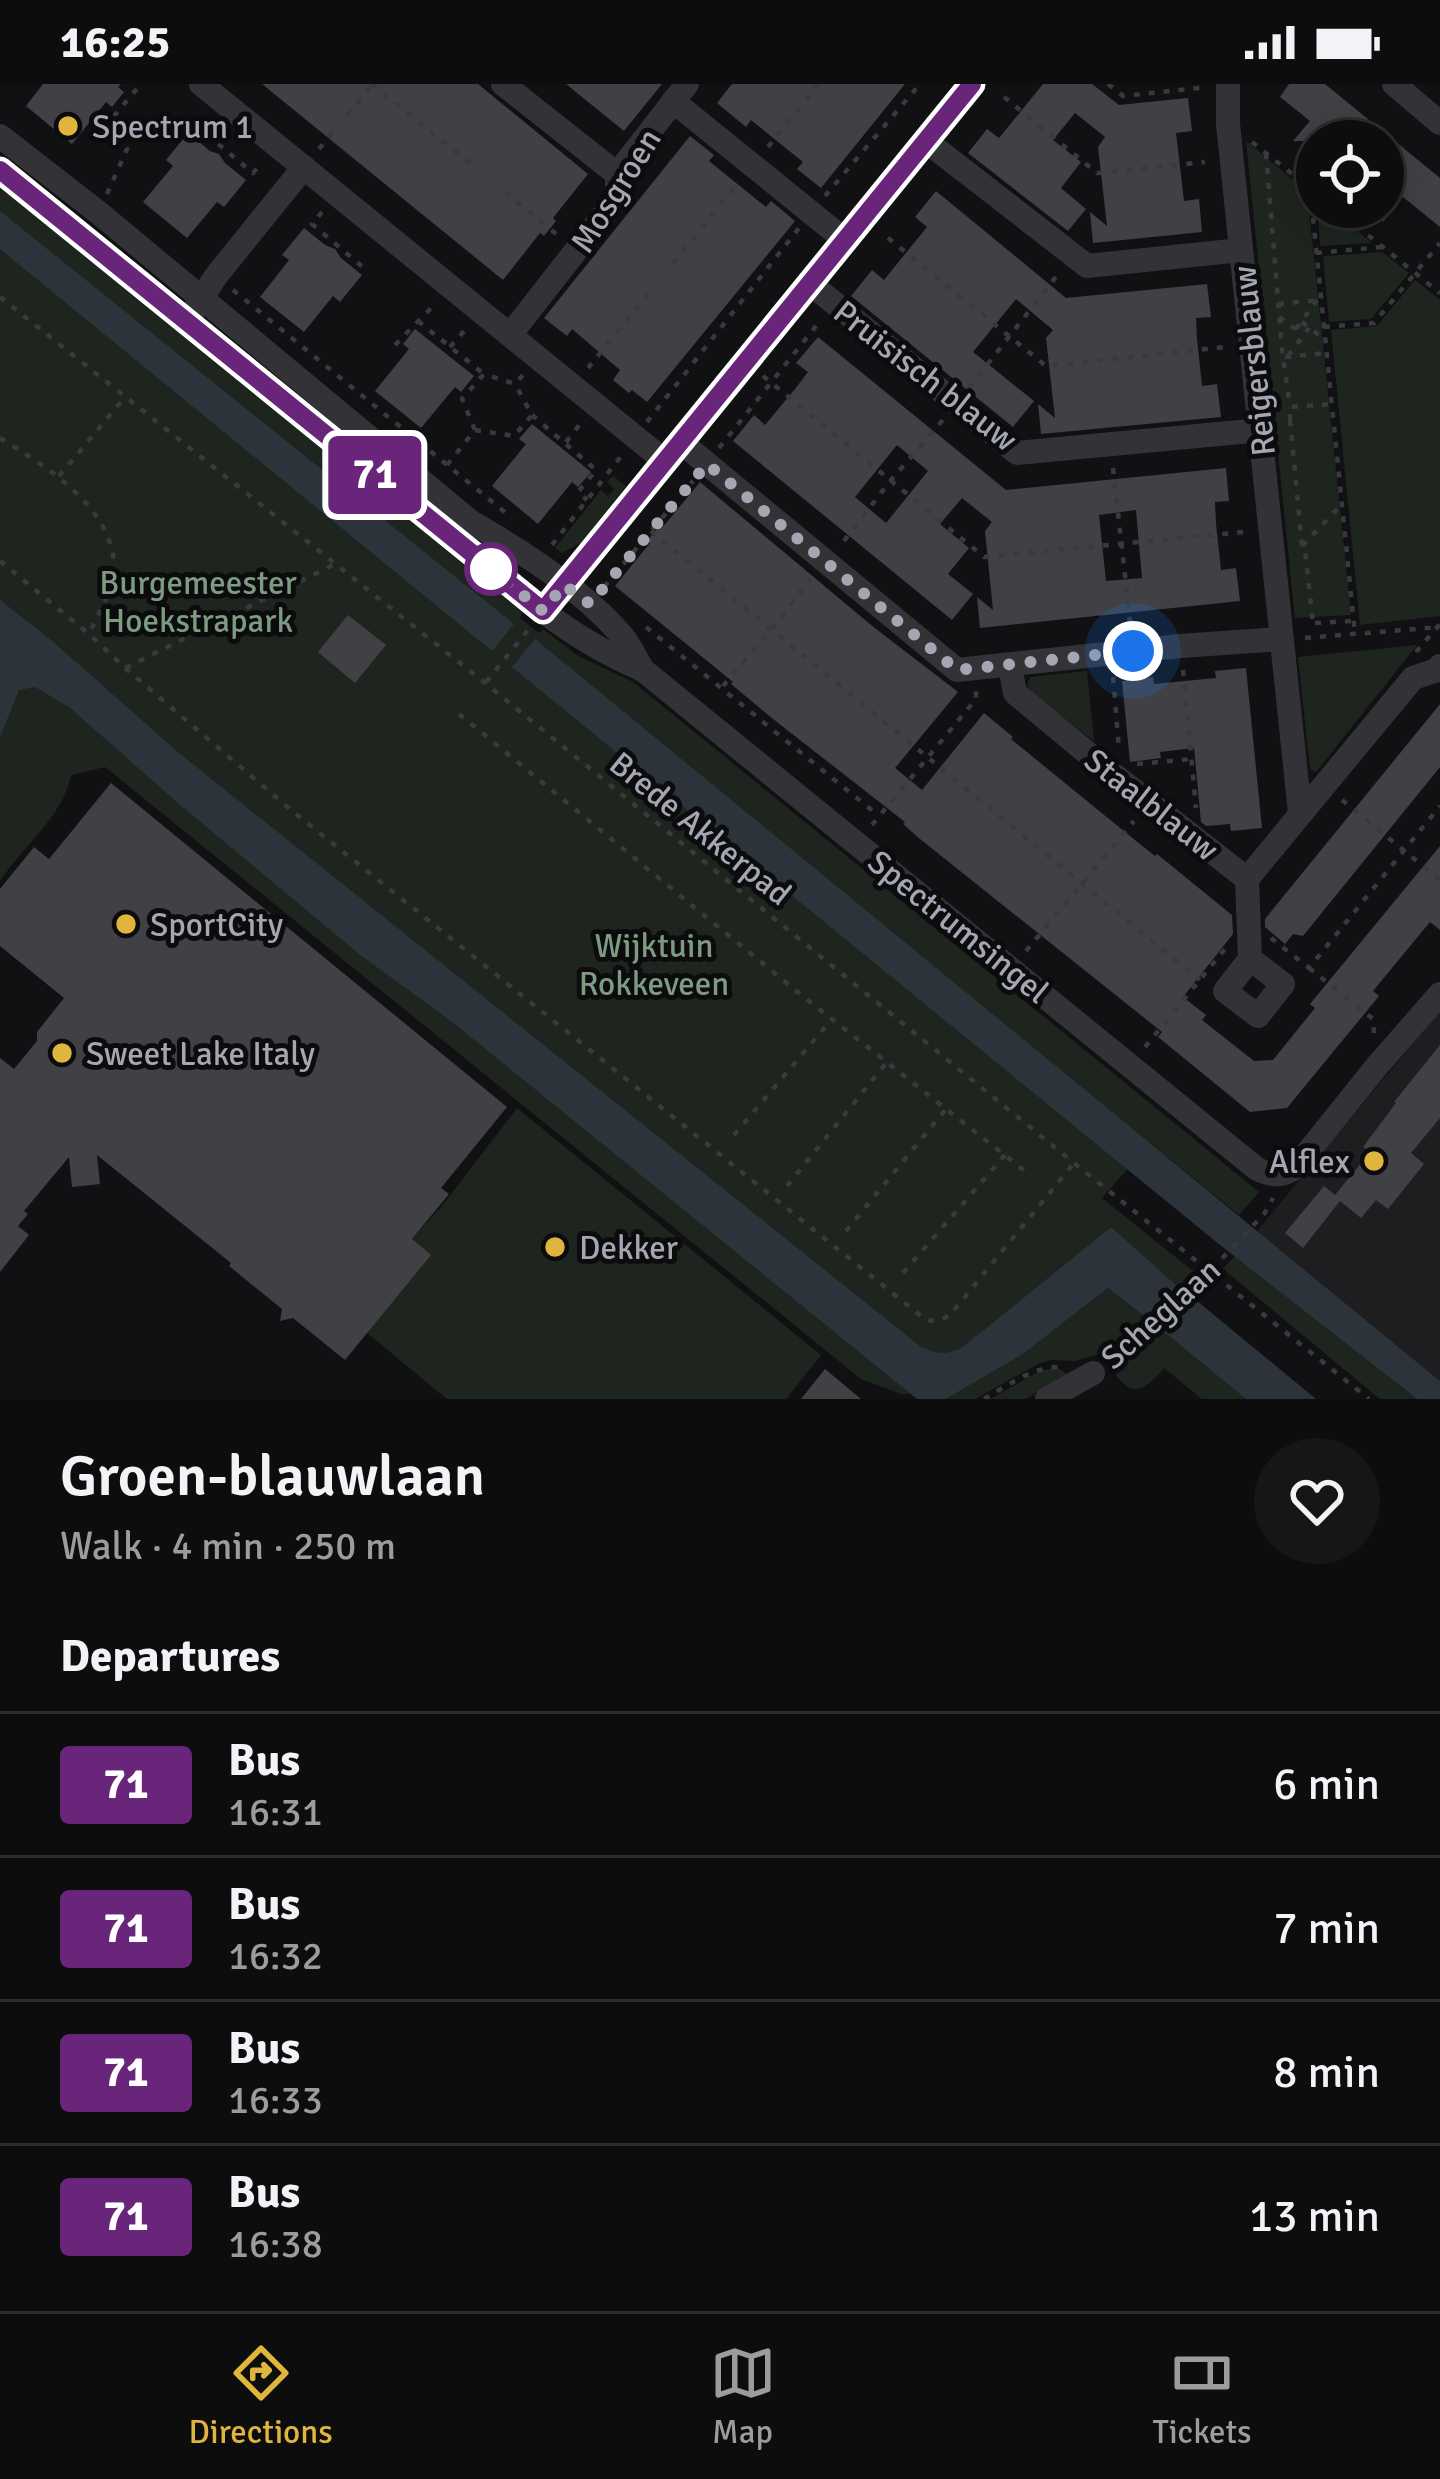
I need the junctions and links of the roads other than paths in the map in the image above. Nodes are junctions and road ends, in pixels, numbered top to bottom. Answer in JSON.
{"nodes":[{"id":1,"x":201,"y":84,"type":"edge"},
{"id":2,"x":502,"y":84,"type":"edge"},
{"id":3,"x":972,"y":84,"type":"edge"},
{"id":4,"x":1394,"y":84,"type":"edge"},
{"id":5,"x":1227,"y":85,"type":"edge"},
{"id":6,"x":680,"y":93,"type":"edge"},
{"id":7,"x":1440,"y":123,"type":"edge"},
{"id":8,"x":0,"y":136,"type":"edge"},
{"id":9,"x":926,"y":141,"type":"junction"},
{"id":10,"x":304,"y":167,"type":"junction"},
{"id":11,"x":0,"y":170,"type":"edge"},
{"id":12,"x":617,"y":174,"type":"junction"},
{"id":13,"x":846,"y":241,"type":"junction"},
{"id":14,"x":1241,"y":250,"type":"junction"},
{"id":15,"x":811,"y":284,"type":"junction"},
{"id":16,"x":202,"y":299,"type":"junction"},
{"id":17,"x":185,"y":321,"type":"junction"},
{"id":18,"x":510,"y":335,"type":"junction"},
{"id":19,"x":1261,"y":430,"type":"junction"},
{"id":20,"x":674,"y":453,"type":"junction"},
{"id":21,"x":564,"y":585,"type":"junction"},
{"id":22,"x":539,"y":616,"type":"junction"},
{"id":23,"x":1281,"y":639,"type":"junction"},
{"id":24,"x":1010,"y":666,"type":"junction"},
{"id":25,"x":1440,"y":666,"type":"edge"},
{"id":26,"x":643,"y":670,"type":"junction"},
{"id":27,"x":1300,"y":813,"type":"junction"},
{"id":28,"x":1246,"y":878,"type":"junction"},
{"id":29,"x":1250,"y":958,"type":"dead end"},
{"id":30,"x":1440,"y":994,"type":"edge"},
{"id":31,"x":1093,"y":1373,"type":"road end"},
{"id":32,"x":1046,"y":1399,"type":"edge"}],
"edges":[{"from":1,"to":10,"type":"street"},
{"from":2,"to":12,"type":"street"},
{"from":3,"to":9,"type":"street"},
{"from":4,"to":7,"type":"street"},
{"from":5,"to":14,"type":"street","name":"Reigersblauw"},
{"from":6,"to":12,"type":"street","name":"Mosgroen"},
{"from":6,"to":13,"type":"street"},
{"from":8,"to":16,"type":"street","name":"Spectrumsingel"},
{"from":9,"to":13,"type":"street"},
{"from":9,"to":14,"type":"street"},
{"from":10,"to":16,"type":"street"},
{"from":10,"to":18,"type":"street"},
{"from":11,"to":17,"type":"street","name":"Spectrumsingel"},
{"from":12,"to":18,"type":"street","name":"Mosgroen"},
{"from":13,"to":15,"type":"street"},
{"from":14,"to":19,"type":"street","name":"Reigersblauw"},
{"from":15,"to":19,"type":"street","name":"Pruisisch blauw"},
{"from":15,"to":20,"type":"street"},
{"from":16,"to":17,"type":"street"},
{"from":16,"to":21,"type":"street","name":"Spectrumsingel"},
{"from":17,"to":22,"type":"street","name":"Spectrumsingel"},
{"from":18,"to":20,"type":"street"},
{"from":19,"to":23,"type":"street","name":"Reigersblauw"},
{"from":20,"to":21,"type":"street"},
{"from":20,"to":24,"type":"street"},
{"from":21,"to":22,"type":"street"},
{"from":21,"to":26,"type":"street","name":"Spectrumsingel"},
{"from":22,"to":26,"type":"street","name":"Spectrumsingel"},
{"from":23,"to":24,"type":"street"},
{"from":23,"to":27,"type":"street"},
{"from":24,"to":28,"type":"street","name":"Staalblauw"},
{"from":25,"to":27,"type":"street","name":"Staalblauw"},
{"from":26,"to":30,"type":"street","name":"Spectrumsingel"},
{"from":27,"to":28,"type":"street","name":"Staalblauw"},
{"from":28,"to":29,"type":"street"},
{"from":31,"to":32,"type":"street","name":"Scheglaan"}]}
